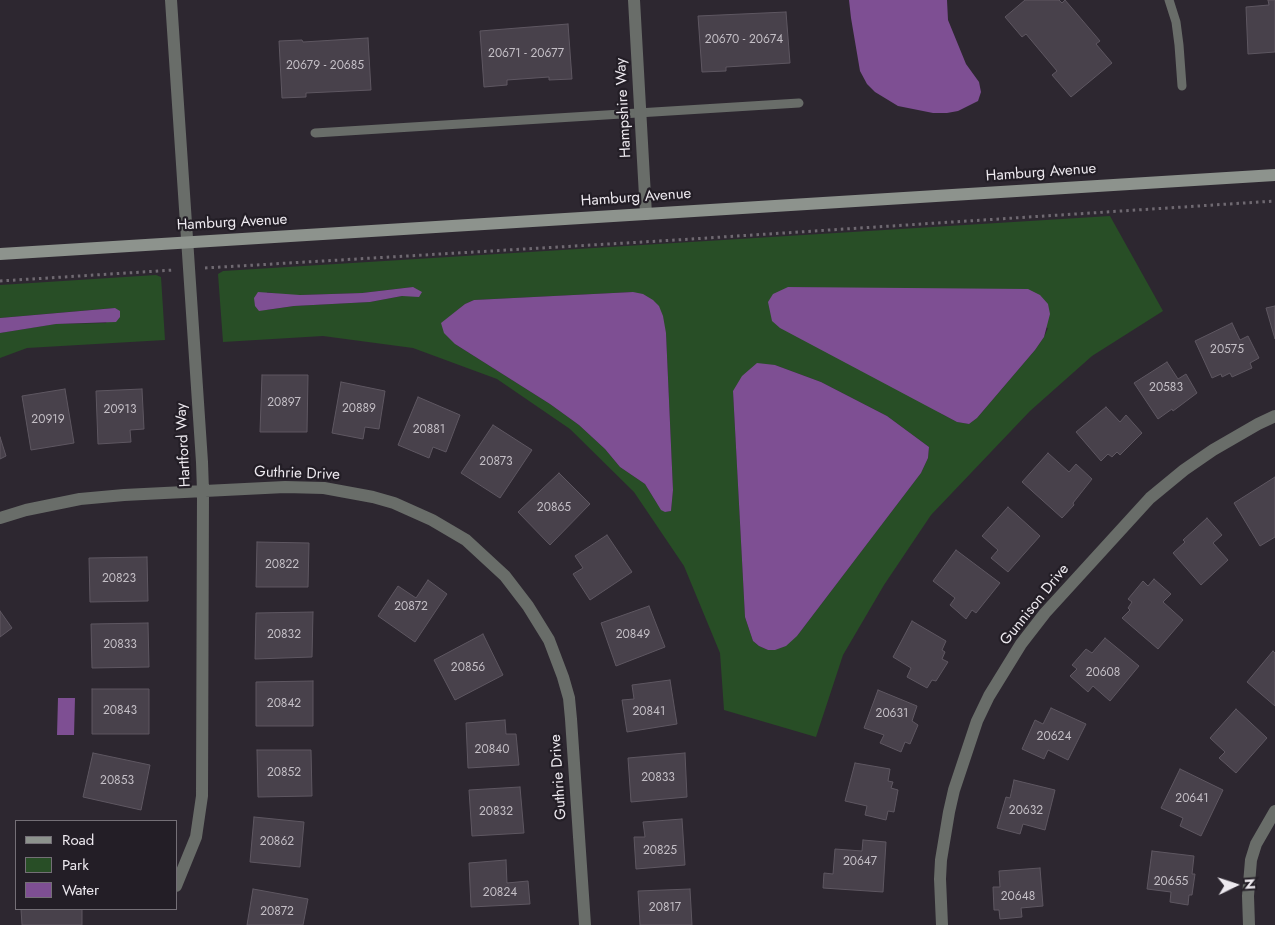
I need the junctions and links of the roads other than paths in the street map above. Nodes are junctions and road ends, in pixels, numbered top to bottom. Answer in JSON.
{"nodes":[{"id":1,"x":170,"y":0,"type":"edge"},
{"id":2,"x":634,"y":0,"type":"edge"},
{"id":3,"x":1169,"y":0,"type":"edge"},
{"id":4,"x":1182,"y":86,"type":"dead end"},
{"id":5,"x":798,"y":103,"type":"dead end"},
{"id":6,"x":641,"y":113,"type":"junction"},
{"id":7,"x":315,"y":133,"type":"dead end"},
{"id":8,"x":1275,"y":175,"type":"edge"},
{"id":9,"x":646,"y":214,"type":"junction"},
{"id":10,"x":187,"y":241,"type":"junction"},
{"id":11,"x":0,"y":254,"type":"edge"},
{"id":12,"x":1275,"y":416,"type":"edge"},
{"id":13,"x":202,"y":491,"type":"junction"},
{"id":14,"x":0,"y":518,"type":"edge"},
{"id":15,"x":1275,"y":811,"type":"edge"},
{"id":16,"x":178,"y":881,"type":"edge"},
{"id":17,"x":585,"y":925,"type":"edge"},
{"id":18,"x":942,"y":925,"type":"edge"},
{"id":19,"x":1249,"y":925,"type":"edge"}],
"edges":[{"from":1,"to":10,"type":"street","name":"Hartford Way"},
{"from":2,"to":6,"type":"street","name":"Hampshire Way"},
{"from":3,"to":4,"type":"lane"},
{"from":5,"to":6,"type":"lane"},
{"from":6,"to":7,"type":"lane"},
{"from":6,"to":9,"type":"street","name":"Hampshire Way"},
{"from":8,"to":9,"type":"street","name":"Hamburg Avenue"},
{"from":9,"to":10,"type":"street","name":"Hamburg Avenue"},
{"from":10,"to":11,"type":"street","name":"Hamburg Avenue"},
{"from":10,"to":13,"type":"street","name":"Hartford Way"},
{"from":12,"to":18,"type":"street","name":"Gunnison Drive"},
{"from":13,"to":14,"type":"street","name":"Guthrie Drive"},
{"from":13,"to":16,"type":"street","name":"Hartford Way"},
{"from":13,"to":17,"type":"street","name":"Guthrie Drive"},
{"from":15,"to":19,"type":"street"}]}
